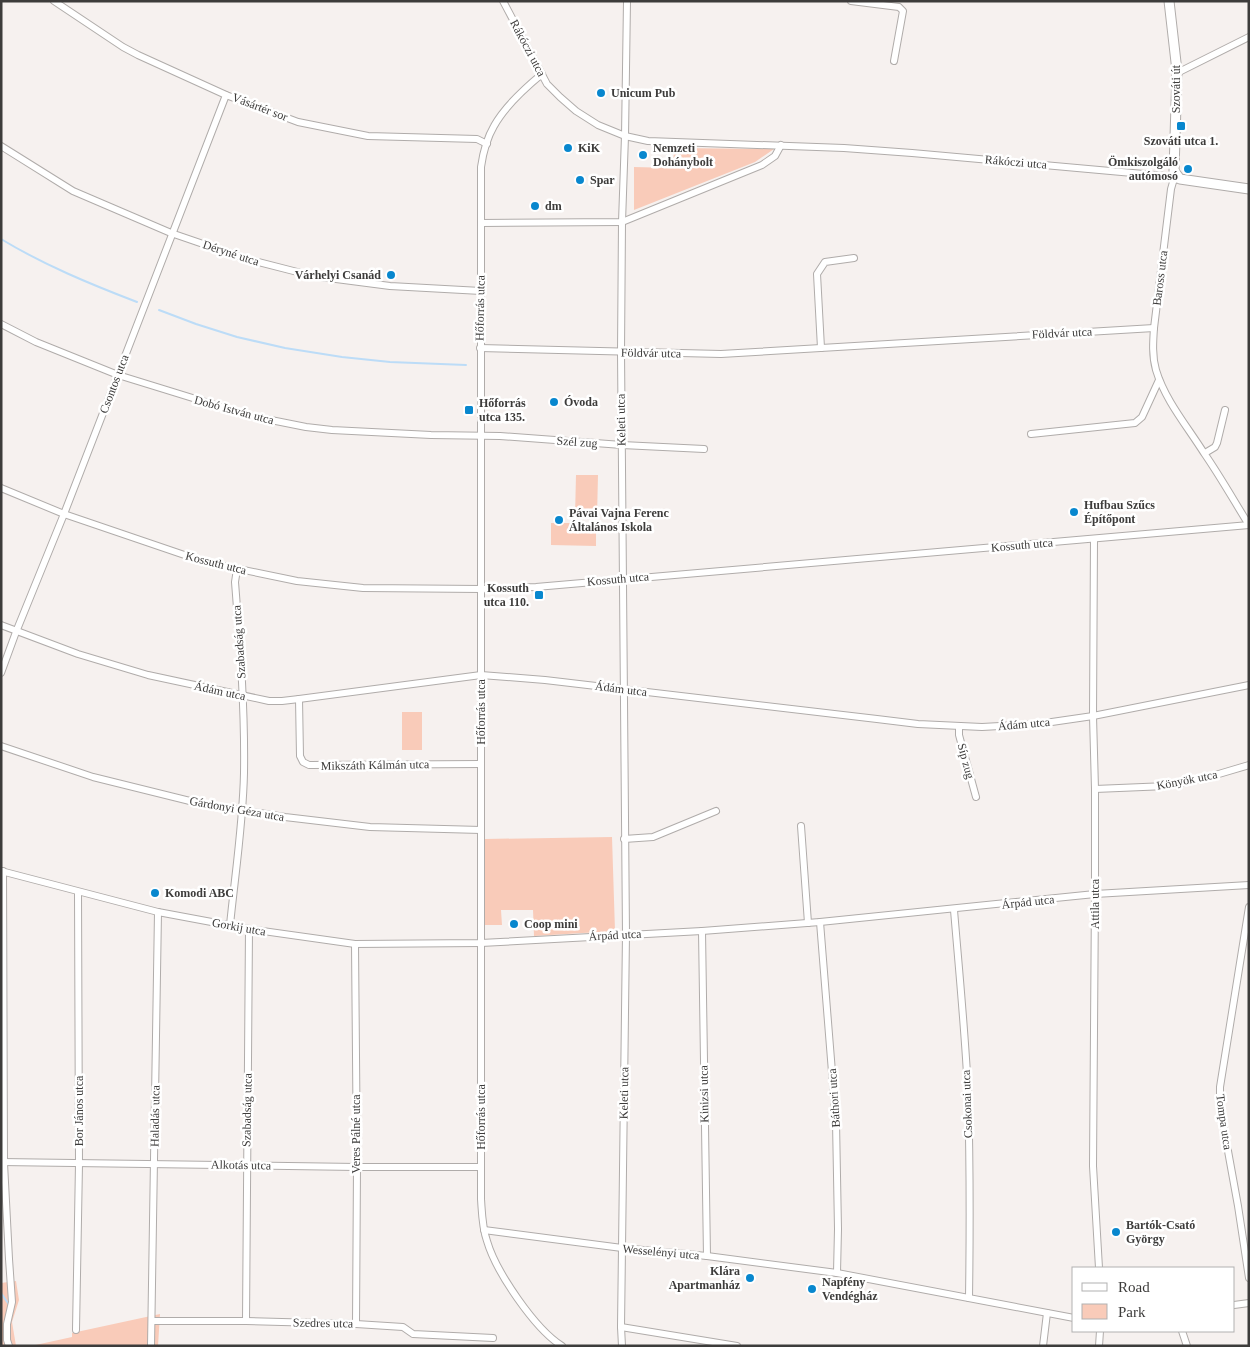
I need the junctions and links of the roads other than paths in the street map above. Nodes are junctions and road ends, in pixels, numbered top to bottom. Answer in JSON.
{"nodes":[{"id":1,"x":54,"y":1,"type":"edge"},
{"id":2,"x":503,"y":1,"type":"edge"},
{"id":3,"x":627,"y":1,"type":"edge"},
{"id":4,"x":851,"y":1,"type":"edge"},
{"id":5,"x":1169,"y":1,"type":"edge"},
{"id":6,"x":1249,"y":37,"type":"edge"},
{"id":7,"x":894,"y":61,"type":"dead end"},
{"id":8,"x":1177,"y":71,"type":"junction"},
{"id":9,"x":542,"y":74,"type":"junction"},
{"id":10,"x":226,"y":95,"type":"junction"},
{"id":11,"x":625,"y":136,"type":"junction"},
{"id":12,"x":487,"y":144,"type":"junction"},
{"id":13,"x":1,"y":146,"type":"edge"},
{"id":14,"x":781,"y":146,"type":"junction"},
{"id":15,"x":1177,"y":177,"type":"junction"},
{"id":16,"x":1249,"y":189,"type":"edge"},
{"id":17,"x":622,"y":222,"type":"junction"},
{"id":18,"x":481,"y":223,"type":"junction"},
{"id":19,"x":171,"y":234,"type":"junction"},
{"id":20,"x":854,"y":258,"type":"dead end"},
{"id":21,"x":481,"y":291,"type":"junction"},
{"id":22,"x":1,"y":324,"type":"edge"},
{"id":23,"x":1154,"y":328,"type":"junction"},
{"id":24,"x":480,"y":348,"type":"junction"},
{"id":25,"x":821,"y":348,"type":"junction"},
{"id":26,"x":621,"y":352,"type":"junction"},
{"id":27,"x":118,"y":375,"type":"junction"},
{"id":28,"x":1159,"y":380,"type":"junction"},
{"id":29,"x":1225,"y":410,"type":"dead end"},
{"id":30,"x":1031,"y":434,"type":"dead end"},
{"id":31,"x":481,"y":437,"type":"junction"},
{"id":32,"x":622,"y":445,"type":"junction"},
{"id":33,"x":704,"y":449,"type":"dead end"},
{"id":34,"x":1205,"y":453,"type":"junction"},
{"id":35,"x":1,"y":488,"type":"edge"},
{"id":36,"x":64,"y":514,"type":"junction"},
{"id":37,"x":1249,"y":525,"type":"edge"},
{"id":38,"x":1094,"y":539,"type":"junction"},
{"id":39,"x":237,"y":569,"type":"junction"},
{"id":40,"x":623,"y":579,"type":"junction"},
{"id":41,"x":481,"y":589,"type":"junction"},
{"id":42,"x":1,"y":625,"type":"edge"},
{"id":43,"x":16,"y":632,"type":"junction"},
{"id":44,"x":1,"y":673,"type":"edge"},
{"id":45,"x":481,"y":674,"type":"junction"},
{"id":46,"x":1249,"y":686,"type":"edge"},
{"id":47,"x":624,"y":690,"type":"junction"},
{"id":48,"x":243,"y":696,"type":"junction"},
{"id":49,"x":299,"y":699,"type":"junction"},
{"id":50,"x":1093,"y":716,"type":"junction"},
{"id":51,"x":958,"y":726,"type":"junction"},
{"id":52,"x":1,"y":746,"type":"edge"},
{"id":53,"x":480,"y":764,"type":"junction"},
{"id":54,"x":1249,"y":765,"type":"edge"},
{"id":55,"x":1095,"y":789,"type":"junction"},
{"id":56,"x":976,"y":797,"type":"dead end"},
{"id":57,"x":242,"y":810,"type":"junction"},
{"id":58,"x":716,"y":810,"type":"dead end"},
{"id":59,"x":802,"y":826,"type":"dead end"},
{"id":60,"x":480,"y":830,"type":"junction"},
{"id":61,"x":624,"y":839,"type":"junction"},
{"id":62,"x":2,"y":871,"type":"edge"},
{"id":63,"x":1249,"y":885,"type":"edge"},
{"id":64,"x":78,"y":892,"type":"junction"},
{"id":65,"x":1095,"y":894,"type":"junction"},
{"id":66,"x":1249,"y":906,"type":"edge"},
{"id":67,"x":954,"y":910,"type":"junction"},
{"id":68,"x":158,"y":912,"type":"junction"},
{"id":69,"x":820,"y":922,"type":"junction"},
{"id":70,"x":808,"y":923,"type":"junction"},
{"id":71,"x":230,"y":925,"type":"junction"},
{"id":72,"x":248,"y":929,"type":"junction"},
{"id":73,"x":702,"y":932,"type":"junction"},
{"id":74,"x":626,"y":934,"type":"junction"},
{"id":75,"x":481,"y":943,"type":"junction"},
{"id":76,"x":355,"y":944,"type":"junction"},
{"id":77,"x":3,"y":1163,"type":"edge"},
{"id":78,"x":79,"y":1164,"type":"junction"},
{"id":79,"x":154,"y":1164,"type":"junction"},
{"id":80,"x":246,"y":1165,"type":"junction"},
{"id":81,"x":356,"y":1167,"type":"junction"},
{"id":82,"x":481,"y":1167,"type":"junction"},
{"id":83,"x":484,"y":1230,"type":"junction"},
{"id":84,"x":622,"y":1248,"type":"junction"},
{"id":85,"x":706,"y":1256,"type":"junction"},
{"id":86,"x":1099,"y":1267,"type":"edge"},
{"id":87,"x":837,"y":1273,"type":"junction"},
{"id":88,"x":1249,"y":1278,"type":"edge"},
{"id":89,"x":969,"y":1298,"type":"junction"},
{"id":90,"x":1249,"y":1303,"type":"edge"},
{"id":91,"x":1235,"y":1305,"type":"edge"},
{"id":92,"x":1047,"y":1313,"type":"junction"},
{"id":93,"x":1072,"y":1318,"type":"edge"},
{"id":94,"x":152,"y":1321,"type":"junction"},
{"id":95,"x":246,"y":1321,"type":"junction"},
{"id":96,"x":356,"y":1324,"type":"junction"},
{"id":97,"x":621,"y":1327,"type":"junction"},
{"id":98,"x":76,"y":1330,"type":"dead end"},
{"id":99,"x":1100,"y":1332,"type":"edge"},
{"id":100,"x":1182,"y":1332,"type":"edge"},
{"id":101,"x":493,"y":1338,"type":"dead end"},
{"id":102,"x":9,"y":1346,"type":"edge"},
{"id":103,"x":151,"y":1346,"type":"edge"},
{"id":104,"x":562,"y":1346,"type":"edge"},
{"id":105,"x":622,"y":1346,"type":"edge"},
{"id":106,"x":736,"y":1346,"type":"edge"},
{"id":107,"x":1043,"y":1346,"type":"edge"},
{"id":108,"x":1099,"y":1346,"type":"edge"},
{"id":109,"x":1187,"y":1346,"type":"edge"}],
"edges":[{"from":1,"to":10,"type":"street","name":"Vásártér sor"},
{"from":2,"to":9,"type":"street","name":"Rákóczi utca"},
{"from":3,"to":11,"type":"street","name":"Keleti utca"},
{"from":4,"to":7,"type":"street"},
{"from":5,"to":8,"type":"main road","name":"Szováti út"},
{"from":6,"to":8,"type":"street"},
{"from":8,"to":15,"type":"main road","name":"Szováti út"},
{"from":9,"to":11,"type":"street","name":"Rákóczi utca"},
{"from":9,"to":12,"type":"street","name":"Hőforrás utca"},
{"from":10,"to":12,"type":"street","name":"Vásártér sor"},
{"from":10,"to":19,"type":"street","name":"Csontos utca"},
{"from":11,"to":14,"type":"street","name":"Rákóczi utca"},
{"from":11,"to":17,"type":"street","name":"Keleti utca"},
{"from":12,"to":18,"type":"street","name":"Hőforrás utca"},
{"from":13,"to":19,"type":"street","name":"Déryné utca"},
{"from":14,"to":15,"type":"street","name":"Rákóczi utca"},
{"from":14,"to":17,"type":"street"},
{"from":15,"to":16,"type":"main road","name":"Rákóczi utca"},
{"from":15,"to":23,"type":"street","name":"Baross utca"},
{"from":17,"to":18,"type":"street"},
{"from":17,"to":26,"type":"street","name":"Keleti utca"},
{"from":18,"to":21,"type":"street","name":"Hőforrás utca"},
{"from":19,"to":21,"type":"street","name":"Déryné utca"},
{"from":19,"to":27,"type":"street","name":"Csontos utca"},
{"from":20,"to":25,"type":"street"},
{"from":21,"to":24,"type":"street","name":"Hőforrás utca"},
{"from":22,"to":27,"type":"street","name":"Dobó István utca"},
{"from":23,"to":25,"type":"street","name":"Földvár utca"},
{"from":23,"to":28,"type":"street","name":"Baross utca"},
{"from":24,"to":26,"type":"street","name":"Földvár utca"},
{"from":24,"to":31,"type":"street","name":"Hőforrás utca"},
{"from":25,"to":26,"type":"street","name":"Földvár utca"},
{"from":26,"to":32,"type":"street","name":"Keleti utca"},
{"from":27,"to":31,"type":"street","name":"Dobó István utca"},
{"from":27,"to":36,"type":"street","name":"Csontos utca"},
{"from":28,"to":30,"type":"street"},
{"from":28,"to":34,"type":"street","name":"Baross utca"},
{"from":29,"to":34,"type":"street"},
{"from":31,"to":32,"type":"street","name":"Szél zug"},
{"from":31,"to":41,"type":"street","name":"Hőforrás utca"},
{"from":32,"to":33,"type":"street","name":"Szél zug"},
{"from":32,"to":40,"type":"street","name":"Keleti utca"},
{"from":34,"to":37,"type":"street","name":"Baross utca"},
{"from":35,"to":36,"type":"street","name":"Kossuth utca"},
{"from":36,"to":39,"type":"street","name":"Kossuth utca"},
{"from":36,"to":43,"type":"street","name":"Csontos utca"},
{"from":37,"to":38,"type":"street","name":"Kossuth utca"},
{"from":38,"to":40,"type":"street","name":"Kossuth utca"},
{"from":38,"to":50,"type":"street","name":"Attila utca"},
{"from":39,"to":41,"type":"street","name":"Kossuth utca"},
{"from":39,"to":48,"type":"street","name":"Szabadság utca"},
{"from":40,"to":41,"type":"street","name":"Kossuth utca"},
{"from":40,"to":47,"type":"street","name":"Keleti utca"},
{"from":41,"to":45,"type":"street","name":"Hőforrás utca"},
{"from":42,"to":43,"type":"street","name":"Ádám utca"},
{"from":43,"to":44,"type":"street","name":"Csontos utca"},
{"from":43,"to":48,"type":"street","name":"Ádám utca"},
{"from":45,"to":47,"type":"street","name":"Ádám utca"},
{"from":45,"to":49,"type":"street","name":"Ádám utca"},
{"from":45,"to":53,"type":"street","name":"Hőforrás utca"},
{"from":46,"to":50,"type":"street","name":"Ádám utca"},
{"from":47,"to":51,"type":"street","name":"Ádám utca"},
{"from":47,"to":61,"type":"street","name":"Keleti utca"},
{"from":48,"to":49,"type":"street","name":"Ádám utca"},
{"from":48,"to":57,"type":"street","name":"Szabadság utca"},
{"from":49,"to":53,"type":"street","name":"Mikszáth Kálmán utca"},
{"from":50,"to":51,"type":"street","name":"Ádám utca"},
{"from":50,"to":55,"type":"street","name":"Attila utca"},
{"from":51,"to":56,"type":"street","name":"Síp zug"},
{"from":52,"to":57,"type":"street","name":"Gárdonyi Géza utca"},
{"from":53,"to":60,"type":"street","name":"Hőforrás utca"},
{"from":54,"to":55,"type":"street","name":"Könyök utca"},
{"from":55,"to":65,"type":"street","name":"Attila utca"},
{"from":57,"to":60,"type":"street","name":"Gárdonyi Géza utca"},
{"from":57,"to":71,"type":"street","name":"Szabadság utca"},
{"from":58,"to":61,"type":"street"},
{"from":59,"to":70,"type":"street"},
{"from":60,"to":75,"type":"street","name":"Hőforrás utca"},
{"from":61,"to":74,"type":"street","name":"Keleti utca"},
{"from":62,"to":64,"type":"street","name":"Gorkij utca"},
{"from":62,"to":77,"type":"street"},
{"from":63,"to":65,"type":"street","name":"Árpád utca"},
{"from":64,"to":68,"type":"street","name":"Gorkij utca"},
{"from":64,"to":78,"type":"street","name":"Bor János utca"},
{"from":65,"to":67,"type":"street","name":"Árpád utca"},
{"from":65,"to":86,"type":"street","name":"Attila utca"},
{"from":66,"to":88,"type":"street","name":"Tompa utca"},
{"from":67,"to":69,"type":"street","name":"Árpád utca"},
{"from":67,"to":89,"type":"street","name":"Csokonai utca"},
{"from":68,"to":71,"type":"street","name":"Gorkij utca"},
{"from":68,"to":79,"type":"street","name":"Haladás utca"},
{"from":69,"to":70,"type":"street","name":"Árpád utca"},
{"from":69,"to":87,"type":"street","name":"Báthori utca"},
{"from":70,"to":73,"type":"street","name":"Árpád utca"},
{"from":71,"to":72,"type":"street","name":"Gorkij utca"},
{"from":72,"to":76,"type":"street","name":"Gorkij utca"},
{"from":72,"to":80,"type":"street","name":"Szabadság utca"},
{"from":73,"to":74,"type":"street","name":"Árpád utca"},
{"from":73,"to":85,"type":"street","name":"Kinizsi utca"},
{"from":74,"to":75,"type":"street","name":"Árpád utca"},
{"from":74,"to":84,"type":"street","name":"Keleti utca"},
{"from":75,"to":76,"type":"street","name":"Gorkij utca"},
{"from":75,"to":82,"type":"street","name":"Hőforrás utca"},
{"from":76,"to":81,"type":"street","name":"Veres Pálné utca"},
{"from":77,"to":78,"type":"street","name":"Alkotás utca"},
{"from":77,"to":102,"type":"street"},
{"from":78,"to":79,"type":"street","name":"Alkotás utca"},
{"from":78,"to":98,"type":"street","name":"Bor János utca"},
{"from":79,"to":80,"type":"street","name":"Alkotás utca"},
{"from":79,"to":94,"type":"street","name":"Haladás utca"},
{"from":80,"to":81,"type":"street","name":"Alkotás utca"},
{"from":80,"to":95,"type":"street","name":"Szabadság utca"},
{"from":81,"to":82,"type":"street","name":"Alkotás utca"},
{"from":81,"to":96,"type":"street","name":"Veres Pálné utca"},
{"from":82,"to":83,"type":"street","name":"Hőforrás utca"},
{"from":83,"to":84,"type":"street","name":"Wesselényi utca"},
{"from":83,"to":104,"type":"street","name":"Hőforrás utca"},
{"from":84,"to":85,"type":"street","name":"Wesselényi utca"},
{"from":84,"to":97,"type":"street","name":"Keleti utca"},
{"from":85,"to":87,"type":"street","name":"Wesselényi utca"},
{"from":87,"to":89,"type":"street","name":"Wesselényi utca"},
{"from":89,"to":92,"type":"street","name":"Wesselényi utca"},
{"from":90,"to":91,"type":"street"},
{"from":92,"to":93,"type":"street","name":"Wesselényi utca"},
{"from":92,"to":107,"type":"street"},
{"from":94,"to":95,"type":"street","name":"Szedres utca"},
{"from":94,"to":103,"type":"street","name":"Haladás utca"},
{"from":95,"to":96,"type":"street","name":"Szedres utca"},
{"from":96,"to":101,"type":"street","name":"Szedres utca"},
{"from":97,"to":105,"type":"street","name":"Keleti utca"},
{"from":97,"to":106,"type":"street"},
{"from":99,"to":108,"type":"street"},
{"from":100,"to":109,"type":"street"}]}
